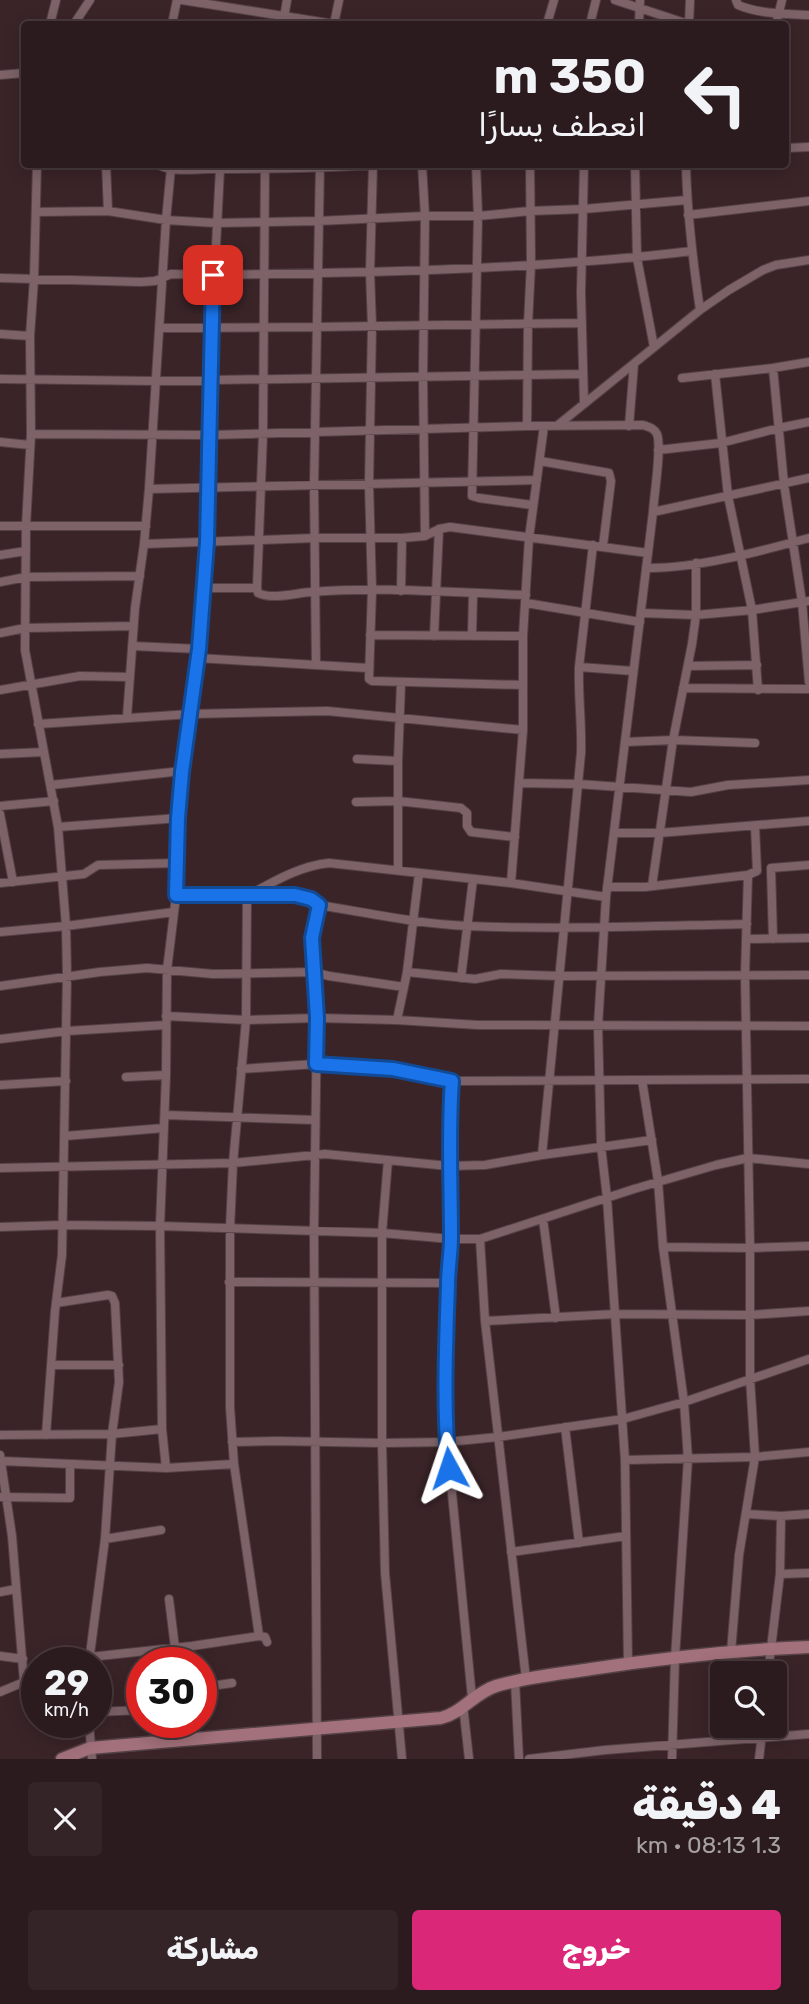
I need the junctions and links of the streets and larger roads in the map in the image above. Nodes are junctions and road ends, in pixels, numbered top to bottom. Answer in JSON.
{"nodes":[{"id":1,"x":56,"y":0,"type":"edge"},
{"id":2,"x":90,"y":0,"type":"edge"},
{"id":3,"x":179,"y":0,"type":"edge"},
{"id":4,"x":287,"y":0,"type":"edge"},
{"id":5,"x":338,"y":0,"type":"edge"},
{"id":6,"x":554,"y":0,"type":"edge"},
{"id":7,"x":596,"y":0,"type":"edge"},
{"id":8,"x":615,"y":0,"type":"edge"},
{"id":9,"x":690,"y":0,"type":"edge"},
{"id":10,"x":736,"y":0,"type":"edge"},
{"id":11,"x":782,"y":0,"type":"edge"},
{"id":12,"x":640,"y":4,"type":"edge"},
{"id":13,"x":779,"y":14,"type":"junction"},
{"id":14,"x":809,"y":15,"type":"edge"},
{"id":15,"x":51,"y":21,"type":"edge"},
{"id":16,"x":76,"y":21,"type":"edge"},
{"id":17,"x":173,"y":21,"type":"edge"},
{"id":18,"x":284,"y":21,"type":"edge"},
{"id":19,"x":334,"y":21,"type":"edge"},
{"id":20,"x":548,"y":21,"type":"edge"},
{"id":21,"x":591,"y":21,"type":"edge"},
{"id":22,"x":682,"y":21,"type":"edge"},
{"id":23,"x":689,"y":21,"type":"edge"},
{"id":24,"x":777,"y":21,"type":"edge"},
{"id":25,"x":21,"y":73,"type":"edge"},
{"id":26,"x":0,"y":75,"type":"edge"},
{"id":27,"x":809,"y":147,"type":"edge"},
{"id":28,"x":789,"y":148,"type":"edge"},
{"id":29,"x":37,"y":168,"type":"edge"},
{"id":30,"x":106,"y":168,"type":"edge"},
{"id":31,"x":170,"y":168,"type":"joint"},
{"id":32,"x":242,"y":168,"type":"edge"},
{"id":33,"x":265,"y":168,"type":"edge"},
{"id":34,"x":320,"y":168,"type":"edge"},
{"id":35,"x":373,"y":168,"type":"edge"},
{"id":36,"x":422,"y":168,"type":"edge"},
{"id":37,"x":477,"y":168,"type":"edge"},
{"id":38,"x":530,"y":168,"type":"edge"},
{"id":39,"x":584,"y":168,"type":"edge"},
{"id":40,"x":635,"y":168,"type":"edge"},
{"id":41,"x":686,"y":168,"type":"edge"},
{"id":42,"x":220,"y":169,"type":"junction"},
{"id":43,"x":687,"y":200,"type":"junction"},
{"id":44,"x":809,"y":201,"type":"edge"},
{"id":45,"x":636,"y":205,"type":"junction"},
{"id":46,"x":584,"y":209,"type":"junction"},
{"id":47,"x":108,"y":211,"type":"junction"},
{"id":48,"x":530,"y":211,"type":"junction"},
{"id":49,"x":36,"y":212,"type":"junction"},
{"id":50,"x":688,"y":215,"type":"junction"},
{"id":51,"x":425,"y":216,"type":"junction"},
{"id":52,"x":478,"y":216,"type":"junction"},
{"id":53,"x":371,"y":218,"type":"junction"},
{"id":54,"x":166,"y":220,"type":"junction"},
{"id":55,"x":265,"y":221,"type":"junction"},
{"id":56,"x":318,"y":221,"type":"junction"},
{"id":57,"x":216,"y":223,"type":"junction"},
{"id":58,"x":692,"y":251,"type":"junction"},
{"id":59,"x":637,"y":258,"type":"junction"},
{"id":60,"x":809,"y":260,"type":"edge"},
{"id":61,"x":582,"y":262,"type":"junction"},
{"id":62,"x":531,"y":264,"type":"junction"},
{"id":63,"x":477,"y":269,"type":"junction"},
{"id":64,"x":425,"y":270,"type":"junction"},
{"id":65,"x":370,"y":272,"type":"junction"},
{"id":66,"x":317,"y":273,"type":"junction"},
{"id":67,"x":264,"y":274,"type":"junction"},
{"id":68,"x":213,"y":275,"type":"junction"},
{"id":69,"x":163,"y":276,"type":"junction"},
{"id":70,"x":0,"y":278,"type":"edge"},
{"id":71,"x":34,"y":279,"type":"junction"},
{"id":72,"x":700,"y":310,"type":"junction"},
{"id":73,"x":582,"y":323,"type":"junction"},
{"id":74,"x":424,"y":324,"type":"junction"},
{"id":75,"x":476,"y":324,"type":"junction"},
{"id":76,"x":528,"y":324,"type":"junction"},
{"id":77,"x":372,"y":326,"type":"junction"},
{"id":78,"x":212,"y":327,"type":"junction"},
{"id":79,"x":264,"y":327,"type":"junction"},
{"id":80,"x":316,"y":327,"type":"junction"},
{"id":81,"x":160,"y":328,"type":"junction"},
{"id":82,"x":0,"y":334,"type":"edge"},
{"id":83,"x":30,"y":336,"type":"junction"},
{"id":84,"x":654,"y":347,"type":"junction"},
{"id":85,"x":809,"y":362,"type":"edge"},
{"id":86,"x":634,"y":364,"type":"junction"},
{"id":87,"x":773,"y":368,"type":"junction"},
{"id":88,"x":582,"y":374,"type":"junction"},
{"id":89,"x":715,"y":374,"type":"junction"},
{"id":90,"x":475,"y":375,"type":"junction"},
{"id":91,"x":527,"y":375,"type":"junction"},
{"id":92,"x":423,"y":377,"type":"junction"},
{"id":93,"x":371,"y":378,"type":"junction"},
{"id":94,"x":682,"y":378,"type":"dead end"},
{"id":95,"x":0,"y":379,"type":"edge"},
{"id":96,"x":29,"y":379,"type":"junction"},
{"id":97,"x":263,"y":379,"type":"junction"},
{"id":98,"x":316,"y":379,"type":"junction"},
{"id":99,"x":209,"y":381,"type":"junction"},
{"id":100,"x":155,"y":382,"type":"junction"},
{"id":101,"x":584,"y":403,"type":"junction"},
{"id":102,"x":809,"y":422,"type":"edge"},
{"id":103,"x":527,"y":426,"type":"junction"},
{"id":104,"x":544,"y":426,"type":"junction"},
{"id":105,"x":557,"y":426,"type":"junction"},
{"id":106,"x":629,"y":426,"type":"junction"},
{"id":107,"x":474,"y":428,"type":"junction"},
{"id":108,"x":779,"y":428,"type":"junction"},
{"id":109,"x":369,"y":430,"type":"junction"},
{"id":110,"x":424,"y":430,"type":"junction"},
{"id":111,"x":315,"y":432,"type":"junction"},
{"id":112,"x":263,"y":433,"type":"junction"},
{"id":113,"x":31,"y":434,"type":"junction"},
{"id":114,"x":153,"y":434,"type":"junction"},
{"id":115,"x":210,"y":435,"type":"junction"},
{"id":116,"x":0,"y":442,"type":"edge"},
{"id":117,"x":721,"y":443,"type":"junction"},
{"id":118,"x":30,"y":445,"type":"junction"},
{"id":119,"x":658,"y":450,"type":"junction"},
{"id":120,"x":540,"y":461,"type":"junction"},
{"id":121,"x":809,"y":478,"type":"edge"},
{"id":122,"x":537,"y":480,"type":"junction"},
{"id":123,"x":473,"y":481,"type":"junction"},
{"id":124,"x":424,"y":483,"type":"junction"},
{"id":125,"x":369,"y":484,"type":"junction"},
{"id":126,"x":784,"y":484,"type":"junction"},
{"id":127,"x":314,"y":486,"type":"junction"},
{"id":128,"x":261,"y":487,"type":"junction"},
{"id":129,"x":209,"y":488,"type":"junction"},
{"id":130,"x":149,"y":489,"type":"junction"},
{"id":131,"x":728,"y":495,"type":"junction"},
{"id":132,"x":532,"y":505,"type":"junction"},
{"id":133,"x":653,"y":512,"type":"junction"},
{"id":134,"x":0,"y":526,"type":"edge"},
{"id":135,"x":26,"y":526,"type":"junction"},
{"id":136,"x":146,"y":526,"type":"junction"},
{"id":137,"x":439,"y":530,"type":"junction"},
{"id":138,"x":425,"y":536,"type":"junction"},
{"id":139,"x":371,"y":537,"type":"junction"},
{"id":140,"x":315,"y":538,"type":"junction"},
{"id":141,"x":402,"y":538,"type":"junction"},
{"id":142,"x":529,"y":538,"type":"junction"},
{"id":143,"x":809,"y":538,"type":"edge"},
{"id":144,"x":259,"y":540,"type":"junction"},
{"id":145,"x":207,"y":542,"type":"junction"},
{"id":146,"x":793,"y":542,"type":"junction"},
{"id":147,"x":144,"y":544,"type":"junction"},
{"id":148,"x":598,"y":546,"type":"junction"},
{"id":149,"x":26,"y":551,"type":"junction"},
{"id":150,"x":648,"y":553,"type":"junction"},
{"id":151,"x":0,"y":555,"type":"edge"},
{"id":152,"x":740,"y":555,"type":"junction"},
{"id":153,"x":696,"y":563,"type":"junction"},
{"id":154,"x":646,"y":568,"type":"junction"},
{"id":155,"x":140,"y":576,"type":"junction"},
{"id":156,"x":26,"y":577,"type":"junction"},
{"id":157,"x":0,"y":582,"type":"edge"},
{"id":158,"x":257,"y":587,"type":"junction"},
{"id":159,"x":203,"y":588,"type":"junction"},
{"id":160,"x":372,"y":590,"type":"junction"},
{"id":161,"x":401,"y":591,"type":"junction"},
{"id":162,"x":315,"y":592,"type":"junction"},
{"id":163,"x":437,"y":593,"type":"junction"},
{"id":164,"x":473,"y":594,"type":"junction"},
{"id":165,"x":526,"y":599,"type":"junction"},
{"id":166,"x":805,"y":602,"type":"edge"},
{"id":167,"x":752,"y":610,"type":"junction"},
{"id":168,"x":585,"y":612,"type":"junction"},
{"id":169,"x":696,"y":615,"type":"junction"},
{"id":170,"x":640,"y":617,"type":"junction"},
{"id":171,"x":134,"y":626,"type":"junction"},
{"id":172,"x":25,"y":628,"type":"junction"},
{"id":173,"x":0,"y":633,"type":"edge"},
{"id":174,"x":370,"y":635,"type":"junction"},
{"id":175,"x":472,"y":635,"type":"junction"},
{"id":176,"x":434,"y":636,"type":"junction"},
{"id":177,"x":523,"y":636,"type":"junction"},
{"id":178,"x":132,"y":646,"type":"junction"},
{"id":179,"x":199,"y":654,"type":"junction"},
{"id":180,"x":316,"y":665,"type":"junction"},
{"id":181,"x":757,"y":665,"type":"junction"},
{"id":182,"x":688,"y":666,"type":"junction"},
{"id":183,"x":368,"y":667,"type":"junction"},
{"id":184,"x":579,"y":667,"type":"junction"},
{"id":185,"x":633,"y":671,"type":"junction"},
{"id":186,"x":129,"y":677,"type":"junction"},
{"id":187,"x":809,"y":682,"type":"edge"},
{"id":188,"x":401,"y":683,"type":"junction"},
{"id":189,"x":30,"y":684,"type":"junction"},
{"id":190,"x":523,"y":685,"type":"junction"},
{"id":191,"x":683,"y":688,"type":"junction"},
{"id":192,"x":809,"y":689,"type":"edge"},
{"id":193,"x":0,"y":690,"type":"edge"},
{"id":194,"x":758,"y":690,"type":"junction"},
{"id":195,"x":191,"y":714,"type":"junction"},
{"id":196,"x":127,"y":717,"type":"junction"},
{"id":197,"x":400,"y":718,"type":"junction"},
{"id":198,"x":38,"y":724,"type":"junction"},
{"id":199,"x":523,"y":730,"type":"junction"},
{"id":200,"x":673,"y":740,"type":"junction"},
{"id":201,"x":625,"y":742,"type":"junction"},
{"id":202,"x":755,"y":743,"type":"dead end"},
{"id":203,"x":44,"y":752,"type":"junction"},
{"id":204,"x":0,"y":754,"type":"edge"},
{"id":205,"x":357,"y":759,"type":"dead end"},
{"id":206,"x":398,"y":761,"type":"junction"},
{"id":207,"x":182,"y":772,"type":"junction"},
{"id":208,"x":809,"y":780,"type":"edge"},
{"id":209,"x":519,"y":783,"type":"junction"},
{"id":210,"x":51,"y":785,"type":"junction"},
{"id":211,"x":578,"y":785,"type":"junction"},
{"id":212,"x":619,"y":788,"type":"junction"},
{"id":213,"x":667,"y":791,"type":"junction"},
{"id":214,"x":54,"y":801,"type":"junction"},
{"id":215,"x":398,"y":801,"type":"junction"},
{"id":216,"x":356,"y":802,"type":"dead end"},
{"id":217,"x":0,"y":806,"type":"edge"},
{"id":218,"x":0,"y":814,"type":"edge"},
{"id":219,"x":178,"y":818,"type":"junction"},
{"id":220,"x":809,"y":821,"type":"edge"},
{"id":221,"x":755,"y":826,"type":"junction"},
{"id":222,"x":58,"y":827,"type":"junction"},
{"id":223,"x":614,"y":833,"type":"junction"},
{"id":224,"x":659,"y":833,"type":"junction"},
{"id":225,"x":514,"y":836,"type":"junction"},
{"id":226,"x":178,"y":863,"type":"junction"},
{"id":227,"x":809,"y":865,"type":"edge"},
{"id":228,"x":771,"y":868,"type":"junction"},
{"id":229,"x":398,"y":870,"type":"junction"},
{"id":230,"x":757,"y":871,"type":"junction"},
{"id":231,"x":419,"y":873,"type":"junction"},
{"id":232,"x":748,"y":875,"type":"junction"},
{"id":233,"x":62,"y":877,"type":"junction"},
{"id":234,"x":473,"y":879,"type":"junction"},
{"id":235,"x":13,"y":882,"type":"junction"},
{"id":236,"x":0,"y":883,"type":"edge"},
{"id":237,"x":511,"y":883,"type":"junction"},
{"id":238,"x":652,"y":886,"type":"junction"},
{"id":239,"x":607,"y":887,"type":"junction"},
{"id":240,"x":568,"y":891,"type":"junction"},
{"id":241,"x":176,"y":895,"type":"junction"},
{"id":242,"x":247,"y":896,"type":"junction"},
{"id":243,"x":606,"y":897,"type":"junction"},
{"id":244,"x":319,"y":905,"type":"junction"},
{"id":245,"x":174,"y":912,"type":"junction"},
{"id":246,"x":414,"y":921,"type":"junction"},
{"id":247,"x":747,"y":924,"type":"junction"},
{"id":248,"x":66,"y":926,"type":"junction"},
{"id":249,"x":467,"y":926,"type":"junction"},
{"id":250,"x":604,"y":926,"type":"junction"},
{"id":251,"x":564,"y":928,"type":"junction"},
{"id":252,"x":0,"y":932,"type":"edge"},
{"id":253,"x":809,"y":938,"type":"edge"},
{"id":254,"x":746,"y":939,"type":"junction"},
{"id":255,"x":773,"y":939,"type":"junction"},
{"id":256,"x":167,"y":970,"type":"junction"},
{"id":257,"x":313,"y":972,"type":"junction"},
{"id":258,"x":407,"y":972,"type":"junction"},
{"id":259,"x":247,"y":974,"type":"junction"},
{"id":260,"x":745,"y":975,"type":"junction"},
{"id":261,"x":809,"y":975,"type":"edge"},
{"id":262,"x":67,"y":976,"type":"junction"},
{"id":263,"x":560,"y":976,"type":"junction"},
{"id":264,"x":600,"y":976,"type":"junction"},
{"id":265,"x":461,"y":978,"type":"junction"},
{"id":266,"x":0,"y":986,"type":"edge"},
{"id":267,"x":404,"y":987,"type":"junction"},
{"id":268,"x":317,"y":1018,"type":"junction"},
{"id":269,"x":166,"y":1020,"type":"junction"},
{"id":270,"x":246,"y":1020,"type":"junction"},
{"id":271,"x":397,"y":1020,"type":"junction"},
{"id":272,"x":555,"y":1024,"type":"junction"},
{"id":273,"x":598,"y":1026,"type":"junction"},
{"id":274,"x":746,"y":1026,"type":"junction"},
{"id":275,"x":809,"y":1026,"type":"edge"},
{"id":276,"x":67,"y":1031,"type":"junction"},
{"id":277,"x":0,"y":1039,"type":"edge"},
{"id":278,"x":316,"y":1064,"type":"junction"},
{"id":279,"x":241,"y":1069,"type":"junction"},
{"id":280,"x":166,"y":1075,"type":"junction"},
{"id":281,"x":126,"y":1077,"type":"dead end"},
{"id":282,"x":747,"y":1079,"type":"junction"},
{"id":283,"x":809,"y":1079,"type":"edge"},
{"id":284,"x":599,"y":1080,"type":"junction"},
{"id":285,"x":642,"y":1080,"type":"junction"},
{"id":286,"x":66,"y":1081,"type":"junction"},
{"id":287,"x":452,"y":1081,"type":"junction"},
{"id":288,"x":549,"y":1081,"type":"junction"},
{"id":289,"x":0,"y":1085,"type":"edge"},
{"id":290,"x":165,"y":1115,"type":"junction"},
{"id":291,"x":237,"y":1118,"type":"junction"},
{"id":292,"x":315,"y":1120,"type":"junction"},
{"id":293,"x":164,"y":1128,"type":"junction"},
{"id":294,"x":65,"y":1136,"type":"junction"},
{"id":295,"x":652,"y":1140,"type":"junction"},
{"id":296,"x":601,"y":1146,"type":"junction"},
{"id":297,"x":315,"y":1155,"type":"junction"},
{"id":298,"x":542,"y":1155,"type":"junction"},
{"id":299,"x":748,"y":1158,"type":"junction"},
{"id":300,"x":388,"y":1160,"type":"junction"},
{"id":301,"x":163,"y":1163,"type":"junction"},
{"id":302,"x":233,"y":1163,"type":"junction"},
{"id":303,"x":809,"y":1164,"type":"edge"},
{"id":304,"x":449,"y":1166,"type":"junction"},
{"id":305,"x":64,"y":1167,"type":"junction"},
{"id":306,"x":0,"y":1168,"type":"edge"},
{"id":307,"x":658,"y":1181,"type":"junction"},
{"id":308,"x":607,"y":1198,"type":"junction"},
{"id":309,"x":543,"y":1219,"type":"junction"},
{"id":310,"x":63,"y":1225,"type":"junction"},
{"id":311,"x":160,"y":1226,"type":"junction"},
{"id":312,"x":0,"y":1227,"type":"edge"},
{"id":313,"x":230,"y":1228,"type":"junction"},
{"id":314,"x":314,"y":1231,"type":"junction"},
{"id":315,"x":382,"y":1233,"type":"junction"},
{"id":316,"x":451,"y":1238,"type":"junction"},
{"id":317,"x":480,"y":1239,"type":"junction"},
{"id":318,"x":809,"y":1246,"type":"edge"},
{"id":319,"x":663,"y":1247,"type":"junction"},
{"id":320,"x":750,"y":1248,"type":"junction"},
{"id":321,"x":229,"y":1282,"type":"junction"},
{"id":322,"x":314,"y":1282,"type":"junction"},
{"id":323,"x":383,"y":1283,"type":"junction"},
{"id":324,"x":448,"y":1283,"type":"junction"},
{"id":325,"x":56,"y":1303,"type":"junction"},
{"id":326,"x":809,"y":1311,"type":"edge"},
{"id":327,"x":615,"y":1314,"type":"junction"},
{"id":328,"x":673,"y":1314,"type":"junction"},
{"id":329,"x":749,"y":1315,"type":"junction"},
{"id":330,"x":556,"y":1318,"type":"junction"},
{"id":331,"x":485,"y":1321,"type":"junction"},
{"id":332,"x":809,"y":1359,"type":"edge"},
{"id":333,"x":51,"y":1365,"type":"junction"},
{"id":334,"x":119,"y":1365,"type":"junction"},
{"id":335,"x":750,"y":1378,"type":"junction"},
{"id":336,"x":684,"y":1402,"type":"junction"},
{"id":337,"x":623,"y":1419,"type":"junction"},
{"id":338,"x":565,"y":1427,"type":"junction"},
{"id":339,"x":162,"y":1429,"type":"junction"},
{"id":340,"x":113,"y":1434,"type":"junction"},
{"id":341,"x":0,"y":1435,"type":"edge"},
{"id":342,"x":46,"y":1435,"type":"junction"},
{"id":343,"x":498,"y":1437,"type":"junction"},
{"id":344,"x":232,"y":1442,"type":"junction"},
{"id":345,"x":314,"y":1442,"type":"junction"},
{"id":346,"x":447,"y":1442,"type":"junction"},
{"id":347,"x":382,"y":1443,"type":"junction"},
{"id":348,"x":809,"y":1452,"type":"edge"},
{"id":349,"x":0,"y":1455,"type":"edge"},
{"id":350,"x":755,"y":1457,"type":"junction"},
{"id":351,"x":688,"y":1459,"type":"junction"},
{"id":352,"x":625,"y":1460,"type":"junction"},
{"id":353,"x":1,"y":1461,"type":"edge"},
{"id":354,"x":234,"y":1464,"type":"junction"},
{"id":355,"x":70,"y":1465,"type":"junction"},
{"id":356,"x":110,"y":1466,"type":"junction"},
{"id":357,"x":166,"y":1468,"type":"junction"},
{"id":358,"x":3,"y":1497,"type":"edge"},
{"id":359,"x":747,"y":1514,"type":"junction"},
{"id":360,"x":809,"y":1514,"type":"edge"},
{"id":361,"x":781,"y":1516,"type":"junction"},
{"id":362,"x":160,"y":1530,"type":"dead end"},
{"id":363,"x":12,"y":1536,"type":"junction"},
{"id":364,"x":626,"y":1536,"type":"junction"},
{"id":365,"x":0,"y":1538,"type":"edge"},
{"id":366,"x":105,"y":1539,"type":"junction"},
{"id":367,"x":579,"y":1543,"type":"junction"},
{"id":368,"x":511,"y":1552,"type":"junction"},
{"id":369,"x":809,"y":1573,"type":"edge"},
{"id":370,"x":779,"y":1574,"type":"junction"},
{"id":371,"x":16,"y":1589,"type":"junction"},
{"id":372,"x":0,"y":1592,"type":"edge"},
{"id":373,"x":169,"y":1599,"type":"dead end"},
{"id":374,"x":259,"y":1636,"type":"junction"},
{"id":375,"x":267,"y":1642,"type":"dead end"},
{"id":376,"x":22,"y":1647,"type":"edge"},
{"id":377,"x":91,"y":1647,"type":"edge"},
{"id":378,"x":175,"y":1647,"type":"edge"},
{"id":379,"x":182,"y":1647,"type":"edge"},
{"id":380,"x":809,"y":1647,"type":"edge"},
{"id":381,"x":771,"y":1649,"type":"junction"},
{"id":382,"x":731,"y":1652,"type":"junction"},
{"id":383,"x":0,"y":1656,"type":"edge"},
{"id":384,"x":675,"y":1658,"type":"junction"},
{"id":385,"x":21,"y":1659,"type":"edge"},
{"id":386,"x":770,"y":1661,"type":"edge"},
{"id":387,"x":628,"y":1664,"type":"junction"},
{"id":388,"x":521,"y":1680,"type":"junction"},
{"id":389,"x":21,"y":1683,"type":"edge"},
{"id":390,"x":232,"y":1683,"type":"dead end"},
{"id":391,"x":217,"y":1685,"type":"edge"},
{"id":392,"x":0,"y":1692,"type":"edge"},
{"id":393,"x":468,"y":1702,"type":"junction"},
{"id":394,"x":399,"y":1723,"type":"junction"},
{"id":395,"x":318,"y":1730,"type":"junction"},
{"id":396,"x":809,"y":1734,"type":"edge"},
{"id":397,"x":787,"y":1735,"type":"edge"},
{"id":398,"x":741,"y":1738,"type":"edge"},
{"id":399,"x":761,"y":1738,"type":"edge"},
{"id":400,"x":672,"y":1745,"type":"junction"},
{"id":401,"x":91,"y":1754,"type":"edge"},
{"id":402,"x":605,"y":1755,"type":"edge"},
{"id":403,"x":62,"y":1759,"type":"edge"},
{"id":404,"x":78,"y":1759,"type":"edge"},
{"id":405,"x":317,"y":1759,"type":"edge"},
{"id":406,"x":401,"y":1759,"type":"edge"},
{"id":407,"x":469,"y":1759,"type":"edge"},
{"id":408,"x":519,"y":1759,"type":"edge"},
{"id":409,"x":529,"y":1759,"type":"edge"},
{"id":410,"x":672,"y":1759,"type":"edge"},
{"id":411,"x":759,"y":1759,"type":"edge"}],
"edges":[{"from":1,"to":15,"type":"street"},
{"from":2,"to":16,"type":"street"},
{"from":3,"to":17,"type":"street"},
{"from":3,"to":18,"type":"street"},
{"from":4,"to":18,"type":"street"},
{"from":5,"to":19,"type":"street"},
{"from":6,"to":20,"type":"street"},
{"from":7,"to":21,"type":"street"},
{"from":8,"to":12,"type":"street"},
{"from":9,"to":23,"type":"street"},
{"from":10,"to":13,"type":"street"},
{"from":11,"to":13,"type":"street"},
{"from":12,"to":22,"type":"street"},
{"from":13,"to":14,"type":"street"},
{"from":13,"to":24,"type":"street"},
{"from":25,"to":26,"type":"street"},
{"from":27,"to":28,"type":"street"},
{"from":29,"to":49,"type":"street"},
{"from":30,"to":47,"type":"street"},
{"from":31,"to":42,"type":"street"},
{"from":31,"to":54,"type":"street"},
{"from":32,"to":42,"type":"street"},
{"from":33,"to":55,"type":"street"},
{"from":34,"to":56,"type":"street"},
{"from":35,"to":53,"type":"street"},
{"from":36,"to":51,"type":"street"},
{"from":37,"to":52,"type":"street"},
{"from":38,"to":48,"type":"street"},
{"from":39,"to":46,"type":"street"},
{"from":40,"to":45,"type":"street"},
{"from":41,"to":43,"type":"street"},
{"from":42,"to":57,"type":"street"},
{"from":43,"to":45,"type":"street"},
{"from":43,"to":50,"type":"street"},
{"from":44,"to":50,"type":"street"},
{"from":45,"to":46,"type":"street"},
{"from":45,"to":59,"type":"street"},
{"from":46,"to":48,"type":"street"},
{"from":46,"to":61,"type":"street"},
{"from":47,"to":49,"type":"street"},
{"from":47,"to":54,"type":"street"},
{"from":48,"to":52,"type":"street"},
{"from":48,"to":62,"type":"street"},
{"from":49,"to":71,"type":"street"},
{"from":50,"to":58,"type":"street"},
{"from":51,"to":52,"type":"street"},
{"from":51,"to":53,"type":"street"},
{"from":51,"to":64,"type":"street"},
{"from":52,"to":63,"type":"street"},
{"from":53,"to":56,"type":"street"},
{"from":53,"to":65,"type":"street"},
{"from":54,"to":57,"type":"street"},
{"from":54,"to":69,"type":"street"},
{"from":55,"to":56,"type":"street"},
{"from":55,"to":57,"type":"street"},
{"from":55,"to":67,"type":"street"},
{"from":56,"to":66,"type":"street"},
{"from":57,"to":68,"type":"street"},
{"from":58,"to":59,"type":"street"},
{"from":58,"to":72,"type":"street"},
{"from":59,"to":61,"type":"street"},
{"from":59,"to":84,"type":"street"},
{"from":60,"to":72,"type":"street"},
{"from":61,"to":62,"type":"street"},
{"from":61,"to":73,"type":"street"},
{"from":62,"to":63,"type":"street"},
{"from":62,"to":76,"type":"street"},
{"from":63,"to":64,"type":"street"},
{"from":63,"to":75,"type":"street"},
{"from":64,"to":65,"type":"street"},
{"from":64,"to":74,"type":"street"},
{"from":65,"to":66,"type":"street"},
{"from":65,"to":77,"type":"street"},
{"from":66,"to":67,"type":"street"},
{"from":66,"to":80,"type":"street"},
{"from":67,"to":68,"type":"street"},
{"from":67,"to":79,"type":"street"},
{"from":68,"to":69,"type":"street"},
{"from":68,"to":78,"type":"street"},
{"from":69,"to":71,"type":"street"},
{"from":69,"to":81,"type":"street"},
{"from":70,"to":71,"type":"street"},
{"from":71,"to":83,"type":"street"},
{"from":72,"to":84,"type":"street"},
{"from":73,"to":76,"type":"street"},
{"from":73,"to":88,"type":"street"},
{"from":74,"to":75,"type":"street"},
{"from":74,"to":77,"type":"street"},
{"from":74,"to":92,"type":"street"},
{"from":75,"to":76,"type":"street"},
{"from":75,"to":90,"type":"street"},
{"from":76,"to":91,"type":"street"},
{"from":77,"to":80,"type":"street"},
{"from":77,"to":93,"type":"street"},
{"from":78,"to":79,"type":"street"},
{"from":78,"to":81,"type":"street"},
{"from":78,"to":99,"type":"street"},
{"from":79,"to":80,"type":"street"},
{"from":79,"to":97,"type":"street"},
{"from":80,"to":98,"type":"street"},
{"from":81,"to":100,"type":"street"},
{"from":82,"to":83,"type":"street"},
{"from":83,"to":96,"type":"street"},
{"from":84,"to":86,"type":"street"},
{"from":85,"to":87,"type":"street"},
{"from":86,"to":101,"type":"street"},
{"from":86,"to":106,"type":"street"},
{"from":87,"to":89,"type":"street"},
{"from":87,"to":108,"type":"street"},
{"from":88,"to":91,"type":"street"},
{"from":88,"to":101,"type":"street"},
{"from":89,"to":94,"type":"street"},
{"from":89,"to":117,"type":"street"},
{"from":90,"to":91,"type":"street"},
{"from":90,"to":92,"type":"street"},
{"from":90,"to":107,"type":"street"},
{"from":91,"to":103,"type":"street"},
{"from":92,"to":93,"type":"street"},
{"from":92,"to":110,"type":"street"},
{"from":93,"to":98,"type":"street"},
{"from":93,"to":109,"type":"street"},
{"from":95,"to":96,"type":"street"},
{"from":96,"to":100,"type":"street"},
{"from":96,"to":113,"type":"street"},
{"from":97,"to":98,"type":"street"},
{"from":97,"to":99,"type":"street"},
{"from":97,"to":112,"type":"street"},
{"from":98,"to":111,"type":"street"},
{"from":99,"to":100,"type":"street"},
{"from":99,"to":115,"type":"street"},
{"from":100,"to":114,"type":"street"},
{"from":101,"to":105,"type":"street"},
{"from":102,"to":108,"type":"street"},
{"from":103,"to":104,"type":"street"},
{"from":103,"to":107,"type":"street"},
{"from":104,"to":105,"type":"street"},
{"from":104,"to":120,"type":"street"},
{"from":105,"to":106,"type":"street"},
{"from":106,"to":119,"type":"street"},
{"from":107,"to":110,"type":"street"},
{"from":107,"to":123,"type":"street"},
{"from":108,"to":117,"type":"street"},
{"from":108,"to":126,"type":"street"},
{"from":109,"to":110,"type":"street"},
{"from":109,"to":111,"type":"street"},
{"from":109,"to":125,"type":"street"},
{"from":110,"to":124,"type":"street"},
{"from":111,"to":112,"type":"street"},
{"from":111,"to":127,"type":"street"},
{"from":112,"to":115,"type":"street"},
{"from":112,"to":128,"type":"street"},
{"from":113,"to":114,"type":"street"},
{"from":113,"to":118,"type":"street"},
{"from":114,"to":115,"type":"street"},
{"from":114,"to":130,"type":"street"},
{"from":115,"to":129,"type":"street"},
{"from":116,"to":118,"type":"street"},
{"from":117,"to":119,"type":"street"},
{"from":117,"to":131,"type":"street"},
{"from":118,"to":135,"type":"street"},
{"from":119,"to":133,"type":"street"},
{"from":120,"to":122,"type":"street"},
{"from":120,"to":148,"type":"street"},
{"from":121,"to":126,"type":"street"},
{"from":122,"to":123,"type":"street"},
{"from":122,"to":132,"type":"street"},
{"from":123,"to":124,"type":"street"},
{"from":123,"to":132,"type":"street"},
{"from":124,"to":125,"type":"street"},
{"from":124,"to":138,"type":"street"},
{"from":125,"to":127,"type":"street"},
{"from":125,"to":139,"type":"street"},
{"from":126,"to":131,"type":"street"},
{"from":126,"to":146,"type":"street"},
{"from":127,"to":128,"type":"street"},
{"from":127,"to":140,"type":"street"},
{"from":128,"to":129,"type":"street"},
{"from":128,"to":144,"type":"street"},
{"from":129,"to":130,"type":"street"},
{"from":129,"to":145,"type":"street"},
{"from":130,"to":136,"type":"street"},
{"from":131,"to":133,"type":"street"},
{"from":131,"to":152,"type":"street"},
{"from":132,"to":142,"type":"street"},
{"from":133,"to":150,"type":"street"},
{"from":134,"to":135,"type":"street"},
{"from":135,"to":136,"type":"street"},
{"from":135,"to":149,"type":"street"},
{"from":136,"to":147,"type":"street"},
{"from":137,"to":138,"type":"street"},
{"from":137,"to":142,"type":"street"},
{"from":137,"to":163,"type":"street"},
{"from":138,"to":141,"type":"street"},
{"from":139,"to":140,"type":"street"},
{"from":139,"to":141,"type":"street"},
{"from":139,"to":160,"type":"street"},
{"from":140,"to":144,"type":"street"},
{"from":140,"to":162,"type":"street"},
{"from":141,"to":161,"type":"street"},
{"from":142,"to":148,"type":"street"},
{"from":142,"to":165,"type":"street"},
{"from":143,"to":146,"type":"street"},
{"from":144,"to":145,"type":"street"},
{"from":144,"to":158,"type":"street"},
{"from":145,"to":147,"type":"street"},
{"from":145,"to":159,"type":"street"},
{"from":146,"to":152,"type":"street"},
{"from":146,"to":166,"type":"street"},
{"from":147,"to":155,"type":"street"},
{"from":148,"to":150,"type":"street"},
{"from":148,"to":168,"type":"street"},
{"from":149,"to":151,"type":"street"},
{"from":149,"to":156,"type":"street"},
{"from":150,"to":154,"type":"street"},
{"from":152,"to":153,"type":"street"},
{"from":152,"to":167,"type":"street"},
{"from":153,"to":154,"type":"street"},
{"from":153,"to":169,"type":"street"},
{"from":154,"to":170,"type":"street"},
{"from":155,"to":156,"type":"street"},
{"from":155,"to":171,"type":"street"},
{"from":156,"to":157,"type":"street"},
{"from":156,"to":172,"type":"street"},
{"from":158,"to":159,"type":"street"},
{"from":158,"to":162,"type":"street"},
{"from":159,"to":179,"type":"street"},
{"from":160,"to":161,"type":"street"},
{"from":160,"to":162,"type":"street"},
{"from":160,"to":174,"type":"street"},
{"from":161,"to":163,"type":"street"},
{"from":162,"to":180,"type":"street"},
{"from":163,"to":164,"type":"street"},
{"from":163,"to":176,"type":"street"},
{"from":164,"to":165,"type":"street"},
{"from":164,"to":175,"type":"street"},
{"from":165,"to":168,"type":"street"},
{"from":165,"to":177,"type":"street"},
{"from":166,"to":167,"type":"street"},
{"from":166,"to":187,"type":"street"},
{"from":167,"to":169,"type":"street"},
{"from":167,"to":181,"type":"street"},
{"from":168,"to":170,"type":"street"},
{"from":168,"to":184,"type":"street"},
{"from":169,"to":170,"type":"street"},
{"from":169,"to":182,"type":"street"},
{"from":170,"to":185,"type":"street"},
{"from":171,"to":172,"type":"street"},
{"from":171,"to":178,"type":"street"},
{"from":172,"to":173,"type":"street"},
{"from":172,"to":189,"type":"street"},
{"from":174,"to":176,"type":"street"},
{"from":174,"to":183,"type":"street"},
{"from":175,"to":176,"type":"street"},
{"from":175,"to":177,"type":"street"},
{"from":177,"to":190,"type":"street"},
{"from":178,"to":179,"type":"street"},
{"from":178,"to":186,"type":"street"},
{"from":179,"to":180,"type":"street"},
{"from":179,"to":195,"type":"street"},
{"from":180,"to":183,"type":"street"},
{"from":181,"to":182,"type":"street"},
{"from":181,"to":194,"type":"street"},
{"from":182,"to":191,"type":"street"},
{"from":183,"to":188,"type":"street"},
{"from":184,"to":185,"type":"street"},
{"from":184,"to":211,"type":"street"},
{"from":185,"to":201,"type":"street"},
{"from":186,"to":189,"type":"street"},
{"from":186,"to":196,"type":"street"},
{"from":188,"to":190,"type":"street"},
{"from":188,"to":197,"type":"street"},
{"from":189,"to":193,"type":"street"},
{"from":189,"to":198,"type":"street"},
{"from":190,"to":199,"type":"street"},
{"from":191,"to":194,"type":"street"},
{"from":191,"to":200,"type":"street"},
{"from":192,"to":194,"type":"street"},
{"from":195,"to":196,"type":"street"},
{"from":195,"to":197,"type":"street"},
{"from":195,"to":207,"type":"street"},
{"from":196,"to":198,"type":"street"},
{"from":197,"to":199,"type":"street"},
{"from":197,"to":206,"type":"street"},
{"from":198,"to":203,"type":"street"},
{"from":199,"to":209,"type":"street"},
{"from":200,"to":201,"type":"street"},
{"from":200,"to":202,"type":"street"},
{"from":200,"to":213,"type":"street"},
{"from":201,"to":212,"type":"street"},
{"from":203,"to":204,"type":"street"},
{"from":203,"to":210,"type":"street"},
{"from":205,"to":206,"type":"street"},
{"from":206,"to":215,"type":"street"},
{"from":207,"to":210,"type":"street"},
{"from":207,"to":219,"type":"street"},
{"from":208,"to":213,"type":"street"},
{"from":209,"to":211,"type":"street"},
{"from":209,"to":225,"type":"street"},
{"from":210,"to":214,"type":"street"},
{"from":211,"to":212,"type":"street"},
{"from":211,"to":240,"type":"street"},
{"from":212,"to":213,"type":"street"},
{"from":212,"to":223,"type":"street"},
{"from":213,"to":224,"type":"street"},
{"from":214,"to":217,"type":"street"},
{"from":214,"to":222,"type":"street"},
{"from":215,"to":216,"type":"street"},
{"from":215,"to":225,"type":"street"},
{"from":215,"to":229,"type":"street"},
{"from":218,"to":235,"type":"street"},
{"from":219,"to":222,"type":"street"},
{"from":219,"to":226,"type":"street"},
{"from":220,"to":221,"type":"street"},
{"from":221,"to":224,"type":"street"},
{"from":221,"to":230,"type":"street"},
{"from":222,"to":233,"type":"street"},
{"from":223,"to":224,"type":"street"},
{"from":223,"to":239,"type":"street"},
{"from":224,"to":238,"type":"street"},
{"from":225,"to":237,"type":"street"},
{"from":226,"to":233,"type":"street"},
{"from":226,"to":241,"type":"street"},
{"from":227,"to":228,"type":"street"},
{"from":228,"to":230,"type":"street"},
{"from":228,"to":255,"type":"street"},
{"from":229,"to":231,"type":"street"},
{"from":229,"to":242,"type":"street"},
{"from":230,"to":232,"type":"street"},
{"from":231,"to":234,"type":"street"},
{"from":231,"to":246,"type":"street"},
{"from":232,"to":238,"type":"street"},
{"from":232,"to":247,"type":"street"},
{"from":233,"to":235,"type":"street"},
{"from":233,"to":248,"type":"street"},
{"from":234,"to":237,"type":"street"},
{"from":234,"to":249,"type":"street"},
{"from":235,"to":236,"type":"street"},
{"from":237,"to":240,"type":"street"},
{"from":238,"to":239,"type":"street"},
{"from":239,"to":243,"type":"street"},
{"from":240,"to":243,"type":"street"},
{"from":240,"to":251,"type":"street"},
{"from":241,"to":242,"type":"street"},
{"from":241,"to":245,"type":"street"},
{"from":242,"to":244,"type":"street"},
{"from":242,"to":259,"type":"street"},
{"from":243,"to":250,"type":"street"},
{"from":244,"to":246,"type":"street"},
{"from":244,"to":257,"type":"street"},
{"from":245,"to":248,"type":"street"},
{"from":245,"to":256,"type":"street"},
{"from":246,"to":249,"type":"street"},
{"from":246,"to":258,"type":"street"},
{"from":247,"to":250,"type":"street"},
{"from":247,"to":254,"type":"street"},
{"from":248,"to":252,"type":"street"},
{"from":248,"to":262,"type":"street"},
{"from":249,"to":251,"type":"street"},
{"from":249,"to":265,"type":"street"},
{"from":250,"to":251,"type":"street"},
{"from":250,"to":264,"type":"street"},
{"from":251,"to":263,"type":"street"},
{"from":253,"to":255,"type":"street"},
{"from":254,"to":255,"type":"street"},
{"from":254,"to":260,"type":"street"},
{"from":256,"to":259,"type":"street"},
{"from":256,"to":262,"type":"street"},
{"from":256,"to":269,"type":"street"},
{"from":257,"to":259,"type":"street"},
{"from":257,"to":267,"type":"street"},
{"from":257,"to":268,"type":"street"},
{"from":258,"to":265,"type":"street"},
{"from":258,"to":267,"type":"street"},
{"from":259,"to":270,"type":"street"},
{"from":260,"to":261,"type":"street"},
{"from":260,"to":264,"type":"street"},
{"from":260,"to":274,"type":"street"},
{"from":262,"to":266,"type":"street"},
{"from":262,"to":276,"type":"street"},
{"from":263,"to":264,"type":"street"},
{"from":263,"to":265,"type":"street"},
{"from":263,"to":272,"type":"street"},
{"from":264,"to":273,"type":"street"},
{"from":267,"to":271,"type":"street"},
{"from":268,"to":270,"type":"street"},
{"from":268,"to":271,"type":"street"},
{"from":268,"to":278,"type":"street"},
{"from":269,"to":270,"type":"street"},
{"from":269,"to":276,"type":"street"},
{"from":269,"to":280,"type":"street"},
{"from":270,"to":279,"type":"street"},
{"from":271,"to":272,"type":"street"},
{"from":272,"to":273,"type":"street"},
{"from":272,"to":288,"type":"street"},
{"from":273,"to":274,"type":"street"},
{"from":273,"to":284,"type":"street"},
{"from":274,"to":275,"type":"street"},
{"from":274,"to":282,"type":"street"},
{"from":276,"to":277,"type":"street"},
{"from":276,"to":286,"type":"street"},
{"from":278,"to":279,"type":"street"},
{"from":278,"to":287,"type":"street"},
{"from":278,"to":292,"type":"street"},
{"from":279,"to":291,"type":"street"},
{"from":280,"to":281,"type":"street"},
{"from":280,"to":290,"type":"street"},
{"from":282,"to":283,"type":"street"},
{"from":282,"to":285,"type":"street"},
{"from":282,"to":299,"type":"street"},
{"from":284,"to":285,"type":"street"},
{"from":284,"to":288,"type":"street"},
{"from":284,"to":296,"type":"street"},
{"from":285,"to":295,"type":"street"},
{"from":286,"to":289,"type":"street"},
{"from":286,"to":294,"type":"street"},
{"from":287,"to":288,"type":"street"},
{"from":287,"to":304,"type":"street"},
{"from":288,"to":298,"type":"street"},
{"from":290,"to":291,"type":"street"},
{"from":290,"to":293,"type":"street"},
{"from":291,"to":292,"type":"street"},
{"from":291,"to":302,"type":"street"},
{"from":292,"to":297,"type":"street"},
{"from":293,"to":294,"type":"street"},
{"from":293,"to":301,"type":"street"},
{"from":294,"to":305,"type":"street"},
{"from":295,"to":296,"type":"street"},
{"from":295,"to":307,"type":"street"},
{"from":296,"to":298,"type":"street"},
{"from":296,"to":308,"type":"street"},
{"from":297,"to":300,"type":"street"},
{"from":297,"to":302,"type":"street"},
{"from":297,"to":314,"type":"street"},
{"from":298,"to":304,"type":"street"},
{"from":299,"to":303,"type":"street"},
{"from":299,"to":307,"type":"street"},
{"from":299,"to":320,"type":"street"},
{"from":300,"to":304,"type":"street"},
{"from":300,"to":315,"type":"street"},
{"from":301,"to":302,"type":"street"},
{"from":301,"to":305,"type":"street"},
{"from":301,"to":311,"type":"street"},
{"from":302,"to":313,"type":"street"},
{"from":304,"to":316,"type":"street"},
{"from":305,"to":306,"type":"street"},
{"from":305,"to":310,"type":"street"},
{"from":307,"to":308,"type":"street"},
{"from":307,"to":319,"type":"street"},
{"from":308,"to":309,"type":"street"},
{"from":308,"to":327,"type":"street"},
{"from":309,"to":317,"type":"street"},
{"from":309,"to":330,"type":"street"},
{"from":310,"to":311,"type":"street"},
{"from":310,"to":312,"type":"street"},
{"from":310,"to":325,"type":"street"},
{"from":311,"to":313,"type":"street"},
{"from":311,"to":339,"type":"street"},
{"from":313,"to":314,"type":"street"},
{"from":313,"to":321,"type":"street"},
{"from":314,"to":315,"type":"street"},
{"from":314,"to":322,"type":"street"},
{"from":315,"to":316,"type":"street"},
{"from":315,"to":323,"type":"street"},
{"from":316,"to":317,"type":"street"},
{"from":316,"to":324,"type":"street"},
{"from":317,"to":331,"type":"street"},
{"from":318,"to":320,"type":"street"},
{"from":319,"to":320,"type":"street"},
{"from":319,"to":328,"type":"street"},
{"from":320,"to":329,"type":"street"},
{"from":321,"to":322,"type":"street"},
{"from":321,"to":344,"type":"street"},
{"from":322,"to":323,"type":"street"},
{"from":322,"to":345,"type":"street"},
{"from":323,"to":324,"type":"street"},
{"from":323,"to":347,"type":"street"},
{"from":324,"to":346,"type":"street"},
{"from":325,"to":333,"type":"street"},
{"from":325,"to":334,"type":"street"},
{"from":326,"to":329,"type":"street"},
{"from":327,"to":328,"type":"street"},
{"from":327,"to":330,"type":"street"},
{"from":327,"to":337,"type":"street"},
{"from":328,"to":329,"type":"street"},
{"from":328,"to":336,"type":"street"},
{"from":329,"to":335,"type":"street"},
{"from":330,"to":331,"type":"street"},
{"from":331,"to":343,"type":"street"},
{"from":332,"to":335,"type":"street"},
{"from":333,"to":334,"type":"street"},
{"from":333,"to":342,"type":"street"},
{"from":334,"to":340,"type":"street"},
{"from":335,"to":336,"type":"street"},
{"from":335,"to":350,"type":"street"},
{"from":336,"to":337,"type":"street"},
{"from":336,"to":351,"type":"street"},
{"from":337,"to":338,"type":"street"},
{"from":337,"to":352,"type":"street"},
{"from":338,"to":343,"type":"street"},
{"from":338,"to":367,"type":"street"},
{"from":339,"to":340,"type":"street"},
{"from":339,"to":357,"type":"street"},
{"from":340,"to":342,"type":"street"},
{"from":340,"to":356,"type":"street"},
{"from":341,"to":342,"type":"street"},
{"from":343,"to":346,"type":"street"},
{"from":343,"to":368,"type":"street"},
{"from":344,"to":345,"type":"street"},
{"from":344,"to":354,"type":"street"},
{"from":345,"to":347,"type":"street"},
{"from":345,"to":395,"type":"street"},
{"from":346,"to":347,"type":"street"},
{"from":346,"to":393,"type":"street"},
{"from":347,"to":394,"type":"street"},
{"from":348,"to":350,"type":"street"},
{"from":349,"to":353,"type":"street"},
{"from":350,"to":351,"type":"street"},
{"from":350,"to":359,"type":"street"},
{"from":351,"to":352,"type":"street"},
{"from":351,"to":384,"type":"street"},
{"from":352,"to":364,"type":"street"},
{"from":353,"to":355,"type":"street"},
{"from":353,"to":358,"type":"street"},
{"from":354,"to":357,"type":"street"},
{"from":354,"to":374,"type":"street"},
{"from":355,"to":356,"type":"street"},
{"from":355,"to":358,"type":"street"},
{"from":356,"to":357,"type":"street"},
{"from":356,"to":366,"type":"street"},
{"from":358,"to":363,"type":"street"},
{"from":359,"to":361,"type":"street"},
{"from":359,"to":382,"type":"street"},
{"from":360,"to":361,"type":"street"},
{"from":361,"to":370,"type":"street"},
{"from":362,"to":366,"type":"street"},
{"from":363,"to":365,"type":"street"},
{"from":363,"to":371,"type":"street"},
{"from":364,"to":367,"type":"street"},
{"from":364,"to":387,"type":"street"},
{"from":366,"to":377,"type":"street"},
{"from":367,"to":368,"type":"street"},
{"from":368,"to":388,"type":"street"},
{"from":369,"to":370,"type":"street"},
{"from":370,"to":381,"type":"street"},
{"from":371,"to":372,"type":"street"},
{"from":371,"to":376,"type":"street"},
{"from":373,"to":378,"type":"street"},
{"from":374,"to":375,"type":"street"},
{"from":374,"to":379,"type":"street"},
{"from":380,"to":381,"type":"street"},
{"from":381,"to":382,"type":"street"},
{"from":381,"to":386,"type":"street"},
{"from":382,"to":384,"type":"street"},
{"from":383,"to":385,"type":"street"},
{"from":384,"to":387,"type":"street"},
{"from":384,"to":400,"type":"street"},
{"from":387,"to":388,"type":"street"},
{"from":388,"to":393,"type":"street"},
{"from":388,"to":408,"type":"street"},
{"from":389,"to":392,"type":"street"},
{"from":390,"to":391,"type":"street"},
{"from":393,"to":394,"type":"street"},
{"from":393,"to":407,"type":"street"},
{"from":394,"to":395,"type":"street"},
{"from":394,"to":406,"type":"street"},
{"from":395,"to":401,"type":"street"},
{"from":395,"to":405,"type":"street"},
{"from":396,"to":397,"type":"street"},
{"from":398,"to":400,"type":"street"},
{"from":399,"to":411,"type":"street"},
{"from":400,"to":402,"type":"street"},
{"from":400,"to":410,"type":"street"},
{"from":401,"to":403,"type":"street"},
{"from":401,"to":404,"type":"street"},
{"from":402,"to":409,"type":"street"}]}
